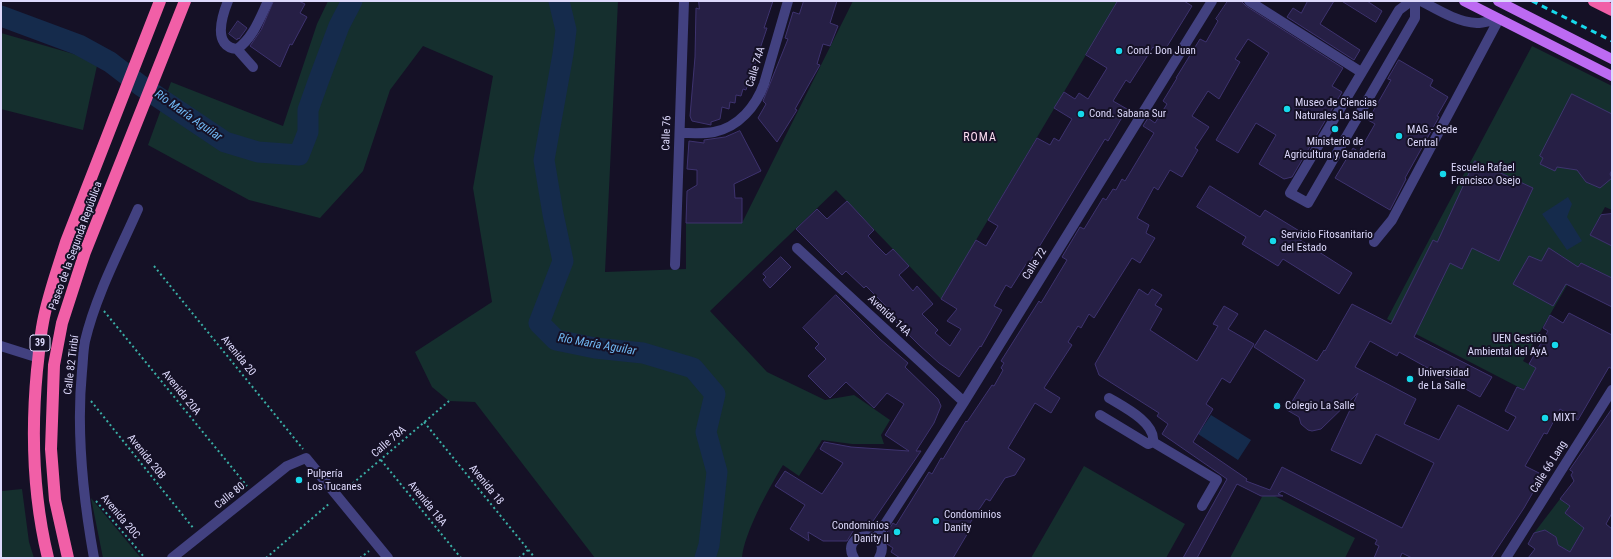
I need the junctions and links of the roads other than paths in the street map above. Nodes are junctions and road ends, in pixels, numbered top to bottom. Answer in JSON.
{"nodes":[{"id":1,"x":185,"y":1,"type":"edge"},
{"id":2,"x":228,"y":1,"type":"edge"},
{"id":3,"x":268,"y":1,"type":"edge"},
{"id":4,"x":684,"y":1,"type":"edge"},
{"id":5,"x":788,"y":1,"type":"edge"},
{"id":6,"x":1212,"y":1,"type":"edge"},
{"id":7,"x":1249,"y":1,"type":"edge"},
{"id":8,"x":1411,"y":1,"type":"edge"},
{"id":9,"x":1415,"y":1,"type":"edge"},
{"id":10,"x":1421,"y":1,"type":"edge"},
{"id":11,"x":1464,"y":1,"type":"edge"},
{"id":12,"x":1498,"y":1,"type":"edge"},
{"id":13,"x":1594,"y":1,"type":"edge"},
{"id":14,"x":158,"y":4,"type":"edge"},
{"id":15,"x":1612,"y":10,"type":"edge"},
{"id":16,"x":1499,"y":19,"type":"junction"},
{"id":17,"x":237,"y":49,"type":"junction"},
{"id":18,"x":1612,"y":59,"type":"edge"},
{"id":19,"x":253,"y":66,"type":"dead end"},
{"id":20,"x":1361,"y":72,"type":"junction"},
{"id":21,"x":1612,"y":76,"type":"edge"},
{"id":22,"x":680,"y":133,"type":"junction"},
{"id":23,"x":138,"y":209,"type":"dead end"},
{"id":24,"x":1374,"y":242,"type":"dead end"},
{"id":25,"x":797,"y":248,"type":"dead end"},
{"id":26,"x":674,"y":265,"type":"dead end"},
{"id":27,"x":1,"y":346,"type":"edge"},
{"id":28,"x":38,"y":358,"type":"junction"},
{"id":29,"x":1612,"y":390,"type":"edge"},
{"id":30,"x":1109,"y":398,"type":"dead end"},
{"id":31,"x":964,"y":402,"type":"junction"},
{"id":32,"x":1100,"y":416,"type":"dead end"},
{"id":33,"x":1153,"y":442,"type":"junction"},
{"id":34,"x":1202,"y":506,"type":"dead end"},
{"id":35,"x":876,"y":538,"type":"junction"},
{"id":36,"x":48,"y":558,"type":"edge"},
{"id":37,"x":68,"y":558,"type":"edge"},
{"id":38,"x":94,"y":558,"type":"edge"},
{"id":39,"x":172,"y":558,"type":"edge"},
{"id":40,"x":388,"y":558,"type":"edge"},
{"id":41,"x":854,"y":558,"type":"edge"},
{"id":42,"x":879,"y":558,"type":"edge"},
{"id":43,"x":1506,"y":558,"type":"edge"}],
"edges":[{"from":1,"to":37,"type":"highway","name":"Paseo de la Segunda República","number":"39"},
{"from":2,"to":17,"type":"street"},
{"from":3,"to":17,"type":"street"},
{"from":4,"to":22,"type":"street","name":"Calle 76"},
{"from":5,"to":22,"type":"street","name":"Calle 74A"},
{"from":6,"to":31,"type":"street","name":"Calle 72"},
{"from":7,"to":20,"type":"street"},
{"from":8,"to":20,"type":"street"},
{"from":9,"to":20,"type":"street"},
{"from":10,"to":16,"type":"street"},
{"from":11,"to":16,"type":"main road"},
{"from":12,"to":18,"type":"main road"},
{"from":13,"to":15,"type":"highway"},
{"from":14,"to":28,"type":"highway","name":"Paseo de la Segunda República","number":"39"},
{"from":16,"to":21,"type":"main road"},
{"from":16,"to":24,"type":"street"},
{"from":17,"to":19,"type":"street"},
{"from":22,"to":26,"type":"street","name":"Calle 76"},
{"from":23,"to":38,"type":"street","name":"Calle 82 Tiribí"},
{"from":25,"to":31,"type":"street","name":"Avenida 14A"},
{"from":27,"to":28,"type":"street"},
{"from":28,"to":36,"type":"highway","name":"Paseo de la Segunda República","number":"39"},
{"from":29,"to":43,"type":"street","name":"Calle 66 Lang"},
{"from":30,"to":33,"type":"street"},
{"from":31,"to":35,"type":"street","name":"Calle 72"},
{"from":32,"to":33,"type":"street"},
{"from":33,"to":34,"type":"street"},
{"from":35,"to":41,"type":"street"},
{"from":35,"to":42,"type":"street"},
{"from":39,"to":40,"type":"street","name":"Calle 80"}]}
